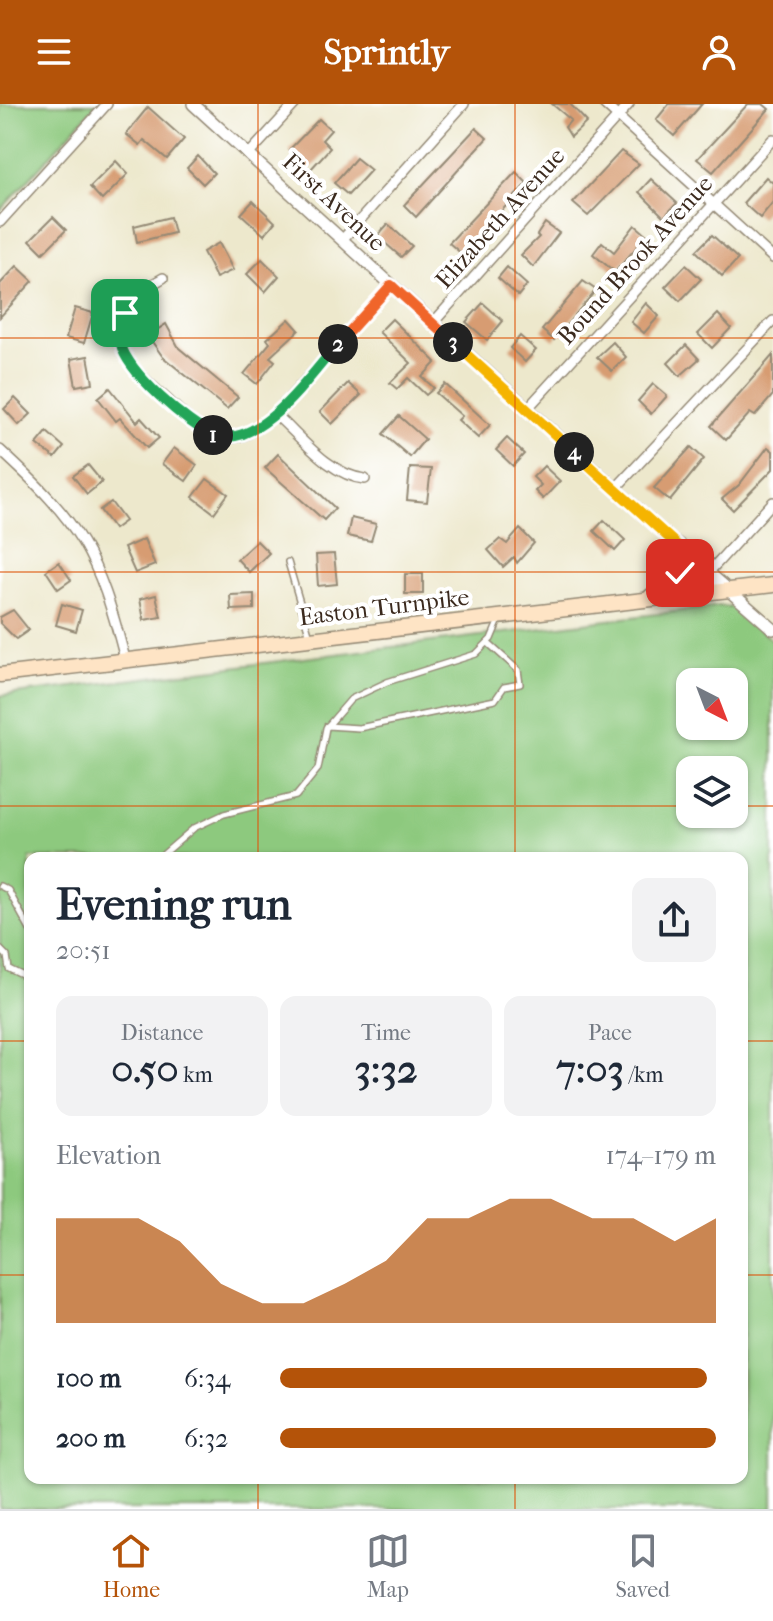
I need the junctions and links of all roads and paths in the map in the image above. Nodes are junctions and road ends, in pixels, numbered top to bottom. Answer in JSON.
{"nodes":[{"id":1,"x":107,"y":104,"type":"edge"},
{"id":2,"x":193,"y":104,"type":"edge"},
{"id":3,"x":295,"y":104,"type":"edge"},
{"id":4,"x":464,"y":104,"type":"edge"},
{"id":5,"x":604,"y":104,"type":"edge"},
{"id":6,"x":629,"y":104,"type":"edge"},
{"id":7,"x":618,"y":117,"type":"junction"},
{"id":8,"x":773,"y":139,"type":"edge"},
{"id":9,"x":249,"y":154,"type":"junction"},
{"id":10,"x":714,"y":204,"type":"junction"},
{"id":11,"x":0,"y":222,"type":"edge"},
{"id":12,"x":342,"y":240,"type":"junction"},
{"id":13,"x":773,"y":258,"type":"edge"},
{"id":14,"x":163,"y":278,"type":"dead end"},
{"id":15,"x":391,"y":285,"type":"junction"},
{"id":16,"x":773,"y":321,"type":"edge"},
{"id":17,"x":433,"y":323,"type":"junction"},
{"id":18,"x":527,"y":409,"type":"junction"},
{"id":19,"x":275,"y":414,"type":"junction"},
{"id":20,"x":0,"y":450,"type":"edge"},
{"id":21,"x":365,"y":479,"type":"dead end"},
{"id":22,"x":615,"y":489,"type":"junction"},
{"id":23,"x":773,"y":502,"type":"edge"},
{"id":24,"x":677,"y":545,"type":"junction"},
{"id":25,"x":288,"y":562,"type":"dead end"},
{"id":26,"x":708,"y":573,"type":"junction"},
{"id":27,"x":773,"y":585,"type":"edge"},
{"id":28,"x":728,"y":590,"type":"junction"},
{"id":29,"x":646,"y":600,"type":"junction"},
{"id":30,"x":501,"y":616,"type":"junction"},
{"id":31,"x":773,"y":629,"type":"edge"},
{"id":32,"x":310,"y":638,"type":"junction"},
{"id":33,"x":488,"y":643,"type":"junction"},
{"id":34,"x":125,"y":659,"type":"junction"},
{"id":35,"x":0,"y":675,"type":"edge"},
{"id":36,"x":327,"y":726,"type":"junction"},
{"id":37,"x":166,"y":852,"type":"edge"},
{"id":38,"x":0,"y":886,"type":"edge"},
{"id":39,"x":24,"y":919,"type":"edge"},
{"id":40,"x":0,"y":949,"type":"edge"},
{"id":41,"x":24,"y":976,"type":"edge"}],
"edges":[{"from":1,"to":11,"type":"street"},
{"from":2,"to":9,"type":"street","name":"First Avenue"},
{"from":3,"to":9,"type":"street"},
{"from":4,"to":12,"type":"street"},
{"from":5,"to":7,"type":"street"},
{"from":6,"to":7,"type":"street","name":"Elizabeth Avenue"},
{"from":7,"to":10,"type":"street"},
{"from":7,"to":17,"type":"street","name":"Elizabeth Avenue"},
{"from":8,"to":10,"type":"street","name":"Bound Brook Avenue"},
{"from":9,"to":12,"type":"street","name":"First Avenue"},
{"from":10,"to":13,"type":"street"},
{"from":10,"to":18,"type":"street","name":"Bound Brook Avenue"},
{"from":12,"to":15,"type":"street","name":"First Avenue"},
{"from":14,"to":19,"type":"street"},
{"from":15,"to":17,"type":"street","name":"First Avenue"},
{"from":15,"to":19,"type":"street"},
{"from":16,"to":22,"type":"street"},
{"from":17,"to":18,"type":"street","name":"First Avenue"},
{"from":18,"to":22,"type":"street","name":"First Avenue"},
{"from":19,"to":21,"type":"street"},
{"from":20,"to":34,"type":"street"},
{"from":22,"to":24,"type":"street","name":"First Avenue"},
{"from":23,"to":26,"type":"street"},
{"from":24,"to":26,"type":"street","name":"First Avenue"},
{"from":24,"to":29,"type":"main road"},
{"from":25,"to":32,"type":"lane"},
{"from":26,"to":28,"type":"street","name":"First Avenue"},
{"from":27,"to":28,"type":"main road","name":"Easton Turnpike"},
{"from":28,"to":29,"type":"main road","name":"Easton Turnpike"},
{"from":28,"to":31,"type":"street","name":"First Avenue"},
{"from":29,"to":30,"type":"main road","name":"Easton Turnpike"},
{"from":30,"to":32,"type":"main road","name":"Easton Turnpike"},
{"from":30,"to":33,"type":"lane"},
{"from":32,"to":34,"type":"main road","name":"Easton Turnpike"},
{"from":33,"to":36,"type":"lane"},
{"from":33,"to":36,"type":"lane"},
{"from":34,"to":35,"type":"main road","name":"Easton Turnpike"},
{"from":36,"to":37,"type":"lane"},
{"from":38,"to":39,"type":"lane"},
{"from":40,"to":41,"type":"lane"}]}
